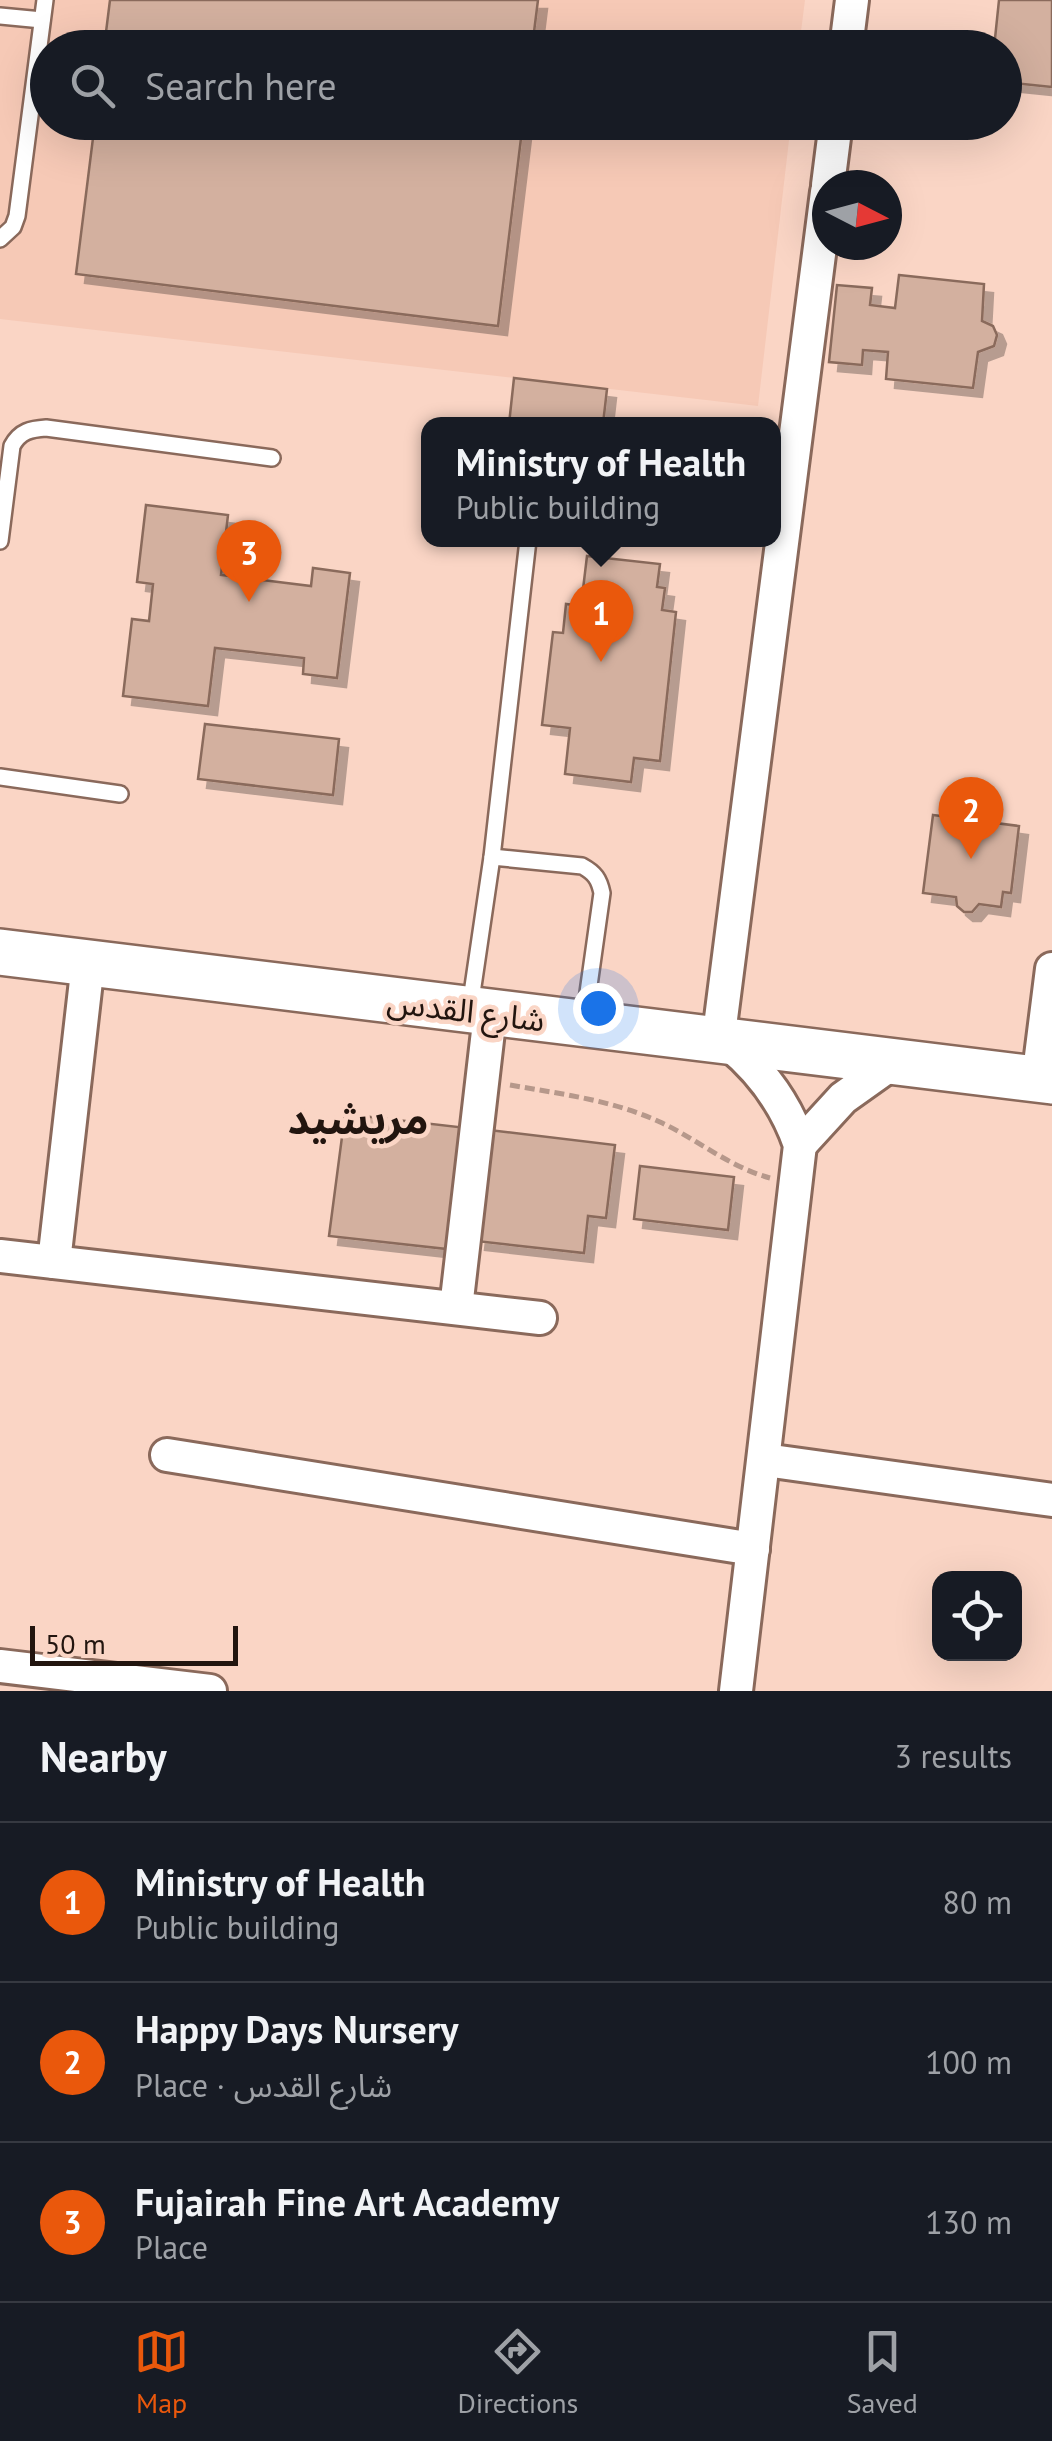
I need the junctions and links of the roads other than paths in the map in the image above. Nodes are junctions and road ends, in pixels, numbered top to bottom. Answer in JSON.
{"nodes":[{"id":1,"x":45,"y":0,"type":"edge"},
{"id":2,"x":852,"y":0,"type":"edge"},
{"id":3,"x":0,"y":16,"type":"edge"},
{"id":4,"x":42,"y":20,"type":"junction"},
{"id":5,"x":41,"y":30,"type":"edge"},
{"id":6,"x":848,"y":30,"type":"edge"},
{"id":7,"x":30,"y":114,"type":"edge"},
{"id":8,"x":834,"y":140,"type":"edge"},
{"id":9,"x":829,"y":170,"type":"edge"},
{"id":10,"x":0,"y":239,"type":"edge"},
{"id":11,"x":818,"y":260,"type":"edge"},
{"id":12,"x":272,"y":458,"type":"dead end"},
{"id":13,"x":0,"y":541,"type":"edge"},
{"id":14,"x":527,"y":547,"type":"edge"},
{"id":15,"x":0,"y":778,"type":"edge"},
{"id":16,"x":120,"y":794,"type":"dead end"},
{"id":17,"x":492,"y":856,"type":"junction"},
{"id":18,"x":0,"y":952,"type":"edge"},
{"id":19,"x":88,"y":963,"type":"junction"},
{"id":20,"x":1052,"y":969,"type":"edge"},
{"id":21,"x":480,"y":1013,"type":"junction"},
{"id":22,"x":584,"y":1026,"type":"junction"},
{"id":23,"x":723,"y":1043,"type":"junction"},
{"id":24,"x":895,"y":1061,"type":"junction"},
{"id":25,"x":1045,"y":1080,"type":"edge"},
{"id":26,"x":800,"y":1145,"type":"junction"},
{"id":27,"x":0,"y":1256,"type":"edge"},
{"id":28,"x":54,"y":1262,"type":"junction"},
{"id":29,"x":456,"y":1308,"type":"junction"},
{"id":30,"x":540,"y":1318,"type":"dead end"},
{"id":31,"x":167,"y":1455,"type":"dead end"},
{"id":32,"x":764,"y":1460,"type":"junction"},
{"id":33,"x":1052,"y":1500,"type":"edge"},
{"id":34,"x":753,"y":1549,"type":"junction"},
{"id":35,"x":0,"y":1666,"type":"edge"},
{"id":36,"x":210,"y":1691,"type":"edge"},
{"id":37,"x":736,"y":1691,"type":"edge"}],
"edges":[{"from":1,"to":4,"type":"lane"},
{"from":2,"to":6,"type":"street"},
{"from":3,"to":4,"type":"lane"},
{"from":4,"to":5,"type":"lane"},
{"from":7,"to":10,"type":"lane"},
{"from":8,"to":9,"type":"street"},
{"from":11,"to":23,"type":"street"},
{"from":12,"to":13,"type":"lane"},
{"from":14,"to":17,"type":"lane"},
{"from":15,"to":16,"type":"lane"},
{"from":17,"to":21,"type":"lane"},
{"from":17,"to":22,"type":"lane"},
{"from":18,"to":19,"type":"street","name":"شارع القدس"},
{"from":19,"to":21,"type":"street","name":"شارع القدس"},
{"from":19,"to":28,"type":"street"},
{"from":20,"to":25,"type":"street"},
{"from":21,"to":22,"type":"street","name":"شارع القدس"},
{"from":21,"to":29,"type":"street"},
{"from":22,"to":23,"type":"street","name":"شارع القدس"},
{"from":23,"to":24,"type":"street","name":"شارع القدس"},
{"from":23,"to":26,"type":"street"},
{"from":24,"to":25,"type":"street","name":"شارع القدس"},
{"from":24,"to":26,"type":"street"},
{"from":26,"to":32,"type":"street"},
{"from":27,"to":28,"type":"street"},
{"from":28,"to":29,"type":"street"},
{"from":29,"to":30,"type":"street"},
{"from":31,"to":34,"type":"street"},
{"from":32,"to":33,"type":"street"},
{"from":32,"to":34,"type":"street"},
{"from":34,"to":37,"type":"street"},
{"from":35,"to":36,"type":"street"}]}
